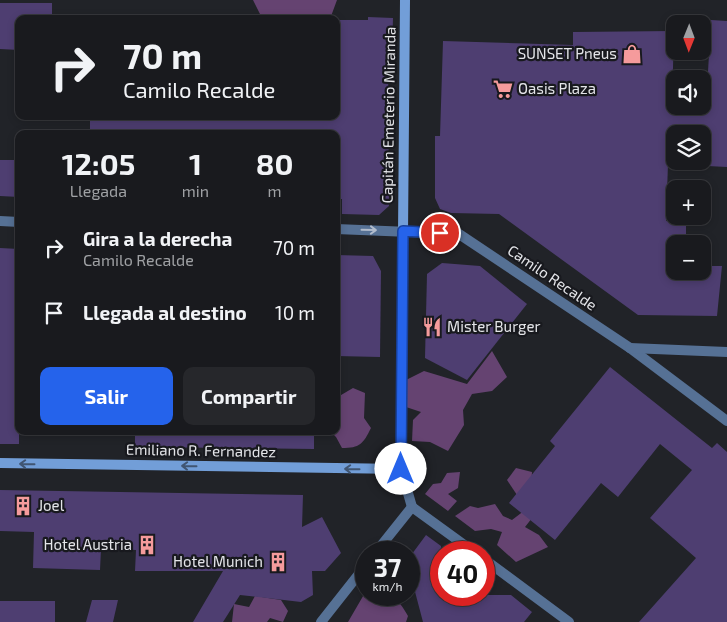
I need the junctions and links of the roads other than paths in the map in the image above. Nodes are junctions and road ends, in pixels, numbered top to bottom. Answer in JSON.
{"nodes":[{"id":1,"x":405,"y":0,"type":"edge"},
{"id":2,"x":0,"y":221,"type":"edge"},
{"id":3,"x":15,"y":222,"type":"edge"},
{"id":4,"x":340,"y":229,"type":"edge"},
{"id":5,"x":403,"y":231,"type":"junction"},
{"id":6,"x":630,"y":348,"type":"junction"},
{"id":7,"x":727,"y":352,"type":"edge"},
{"id":8,"x":727,"y":421,"type":"edge"},
{"id":9,"x":0,"y":464,"type":"edge"},
{"id":10,"x":401,"y":469,"type":"junction"},
{"id":11,"x":412,"y":507,"type":"junction"},
{"id":12,"x":385,"y":541,"type":"edge"},
{"id":13,"x":459,"y":541,"type":"edge"},
{"id":14,"x":495,"y":567,"type":"edge"},
{"id":15,"x":355,"y":579,"type":"edge"},
{"id":16,"x":321,"y":622,"type":"edge"},
{"id":17,"x":569,"y":622,"type":"edge"}],
"edges":[{"from":1,"to":5,"type":"street","name":"Capitán Emeterio Miranda"},
{"from":2,"to":3,"type":"street"},
{"from":4,"to":5,"type":"street","name":"Camilo Recalde","one_way":true},
{"from":5,"to":6,"type":"street","name":"Camilo Recalde"},
{"from":5,"to":10,"type":"street","name":"Capitán Emeterio Miranda"},
{"from":6,"to":7,"type":"street"},
{"from":6,"to":8,"type":"street","name":"Camilo Recalde"},
{"from":10,"to":9,"type":"street","name":"Emiliano R. Fernandez","one_way":true},
{"from":10,"to":11,"type":"street"},
{"from":11,"to":12,"type":"street"},
{"from":11,"to":13,"type":"street"},
{"from":14,"to":17,"type":"street"},
{"from":15,"to":16,"type":"street"}]}
